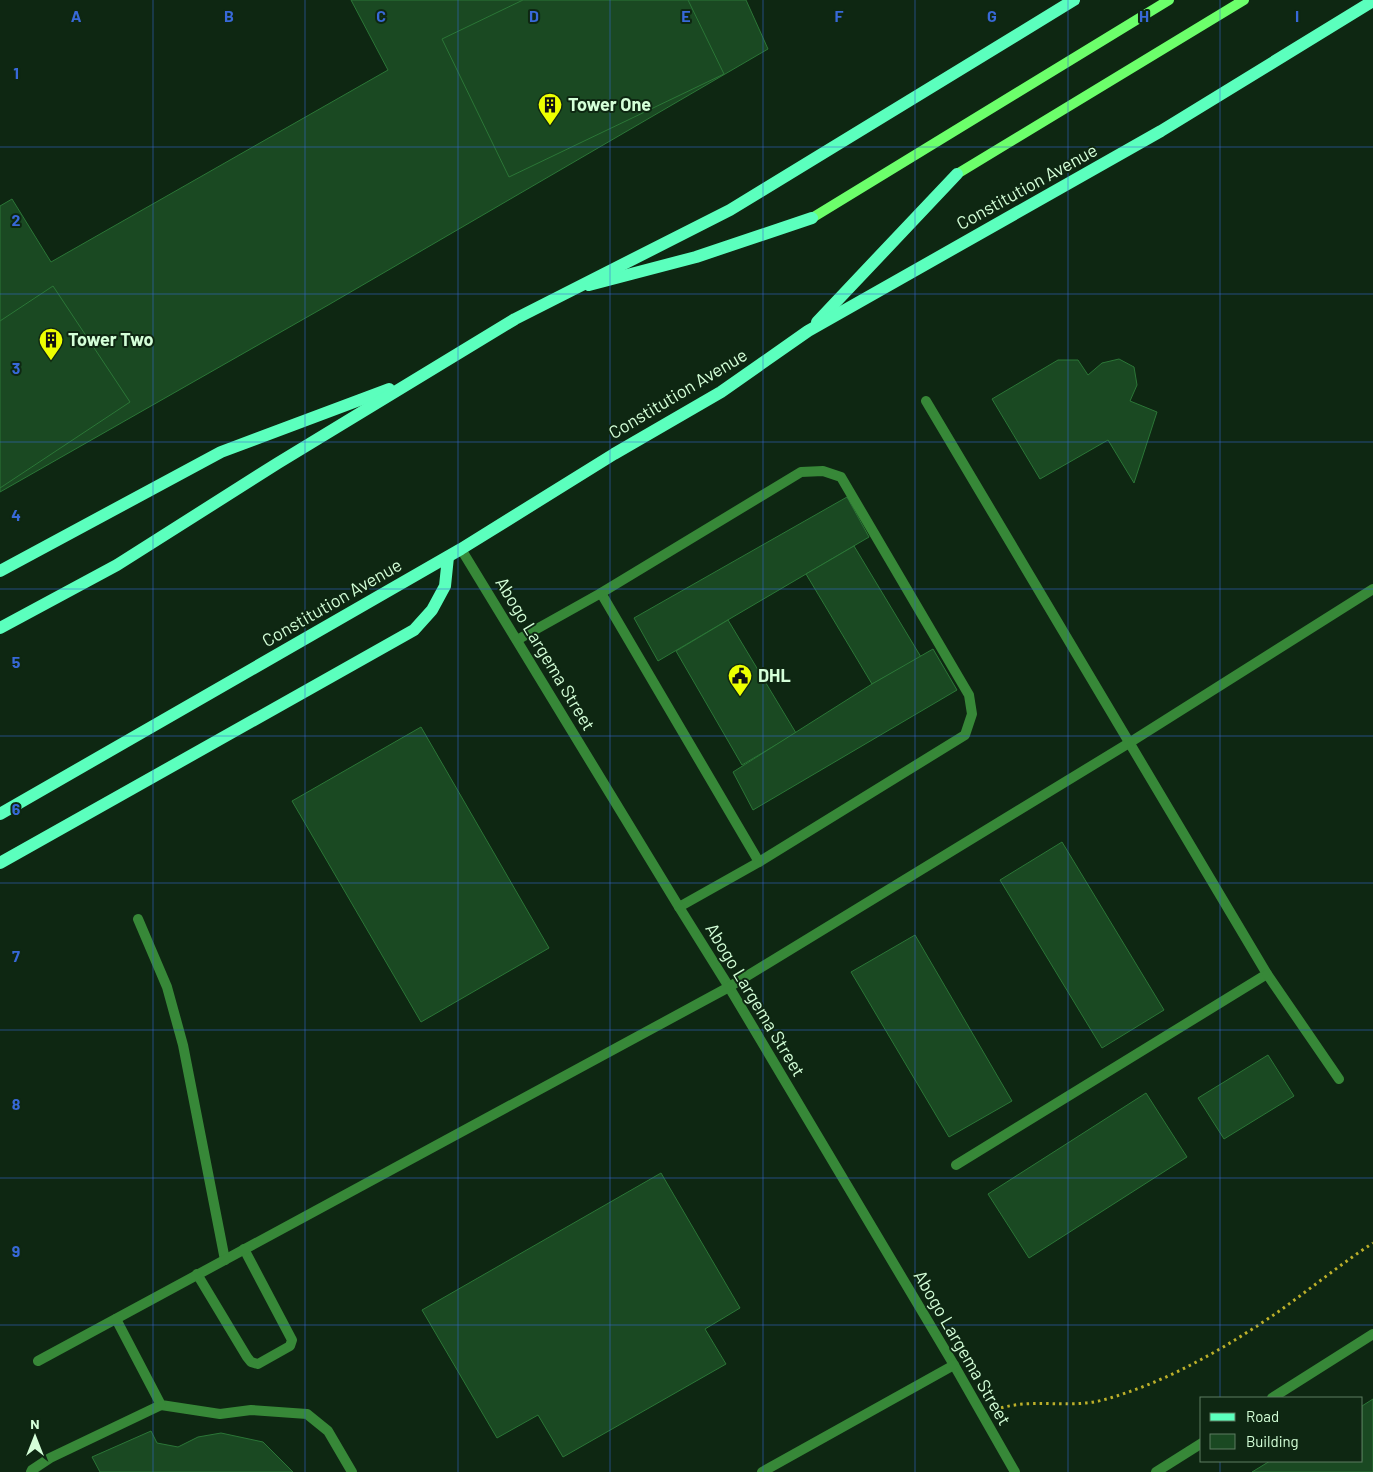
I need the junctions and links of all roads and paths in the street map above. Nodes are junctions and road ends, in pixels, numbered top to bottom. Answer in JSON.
{"nodes":[{"id":1,"x":1074,"y":0,"type":"edge"},
{"id":2,"x":1168,"y":0,"type":"edge"},
{"id":3,"x":1244,"y":0,"type":"edge"},
{"id":4,"x":1373,"y":1,"type":"edge"},
{"id":5,"x":957,"y":174,"type":"joint"},
{"id":6,"x":812,"y":218,"type":"joint"},
{"id":7,"x":573,"y":289,"type":"junction"},
{"id":8,"x":808,"y":331,"type":"junction"},
{"id":9,"x":417,"y":379,"type":"junction"},
{"id":10,"x":926,"y":401,"type":"dead end"},
{"id":11,"x":462,"y":549,"type":"junction"},
{"id":12,"x":448,"y":557,"type":"junction"},
{"id":13,"x":0,"y":571,"type":"edge"},
{"id":14,"x":1373,"y":589,"type":"edge"},
{"id":15,"x":601,"y":593,"type":"junction"},
{"id":16,"x":0,"y":628,"type":"edge"},
{"id":17,"x":517,"y":640,"type":"junction"},
{"id":18,"x":1129,"y":743,"type":"junction"},
{"id":19,"x":0,"y":814,"type":"edge"},
{"id":20,"x":759,"y":862,"type":"junction"},
{"id":21,"x":0,"y":863,"type":"edge"},
{"id":22,"x":679,"y":907,"type":"junction"},
{"id":23,"x":138,"y":919,"type":"dead end"},
{"id":24,"x":1267,"y":974,"type":"junction"},
{"id":25,"x":729,"y":987,"type":"junction"},
{"id":26,"x":1339,"y":1079,"type":"dead end"},
{"id":27,"x":956,"y":1164,"type":"dead end"},
{"id":28,"x":1373,"y":1243,"type":"edge"},
{"id":29,"x":244,"y":1249,"type":"junction"},
{"id":30,"x":225,"y":1260,"type":"junction"},
{"id":31,"x":197,"y":1274,"type":"junction"},
{"id":32,"x":116,"y":1319,"type":"junction"},
{"id":33,"x":1373,"y":1334,"type":"edge"},
{"id":34,"x":38,"y":1361,"type":"dead end"},
{"id":35,"x":954,"y":1365,"type":"junction"},
{"id":36,"x":1274,"y":1397,"type":"edge"},
{"id":37,"x":162,"y":1405,"type":"junction"},
{"id":38,"x":982,"y":1414,"type":"junction"},
{"id":39,"x":1200,"y":1444,"type":"edge"},
{"id":40,"x":31,"y":1472,"type":"edge"},
{"id":41,"x":352,"y":1472,"type":"edge"},
{"id":42,"x":762,"y":1472,"type":"edge"},
{"id":43,"x":1015,"y":1472,"type":"edge"},
{"id":44,"x":1156,"y":1472,"type":"edge"}],
"edges":[{"from":1,"to":7,"type":"main road"},
{"from":2,"to":6,"type":"main road"},
{"from":3,"to":5,"type":"main road"},
{"from":4,"to":8,"type":"main road","name":"Constitution Avenue"},
{"from":5,"to":8,"type":"main road"},
{"from":6,"to":7,"type":"main road"},
{"from":7,"to":9,"type":"main road"},
{"from":8,"to":11,"type":"main road","name":"Constitution Avenue"},
{"from":9,"to":13,"type":"main road"},
{"from":9,"to":16,"type":"main road"},
{"from":10,"to":18,"type":"street"},
{"from":11,"to":12,"type":"main road","name":"Constitution Avenue"},
{"from":11,"to":17,"type":"street","name":"Abogo Largema Street"},
{"from":12,"to":19,"type":"main road","name":"Constitution Avenue"},
{"from":12,"to":21,"type":"main road"},
{"from":14,"to":18,"type":"street"},
{"from":15,"to":17,"type":"street"},
{"from":15,"to":20,"type":"street"},
{"from":15,"to":20,"type":"street"},
{"from":17,"to":22,"type":"street","name":"Abogo Largema Street"},
{"from":18,"to":24,"type":"street"},
{"from":18,"to":25,"type":"street"},
{"from":20,"to":22,"type":"street"},
{"from":22,"to":25,"type":"street","name":"Abogo Largema Street"},
{"from":23,"to":30,"type":"street"},
{"from":24,"to":26,"type":"street"},
{"from":24,"to":27,"type":"street"},
{"from":25,"to":29,"type":"street"},
{"from":25,"to":35,"type":"street","name":"Abogo Largema Street"},
{"from":28,"to":38,"type":"path"},
{"from":29,"to":30,"type":"street"},
{"from":29,"to":31,"type":"street"},
{"from":30,"to":31,"type":"street"},
{"from":31,"to":32,"type":"street"},
{"from":32,"to":34,"type":"street"},
{"from":32,"to":37,"type":"street"},
{"from":33,"to":36,"type":"street"},
{"from":35,"to":38,"type":"street","name":"Abogo Largema Street"},
{"from":35,"to":42,"type":"street"},
{"from":37,"to":40,"type":"street"},
{"from":37,"to":41,"type":"street"},
{"from":38,"to":43,"type":"street","name":"Abogo Largema Street"},
{"from":39,"to":44,"type":"street"}]}
